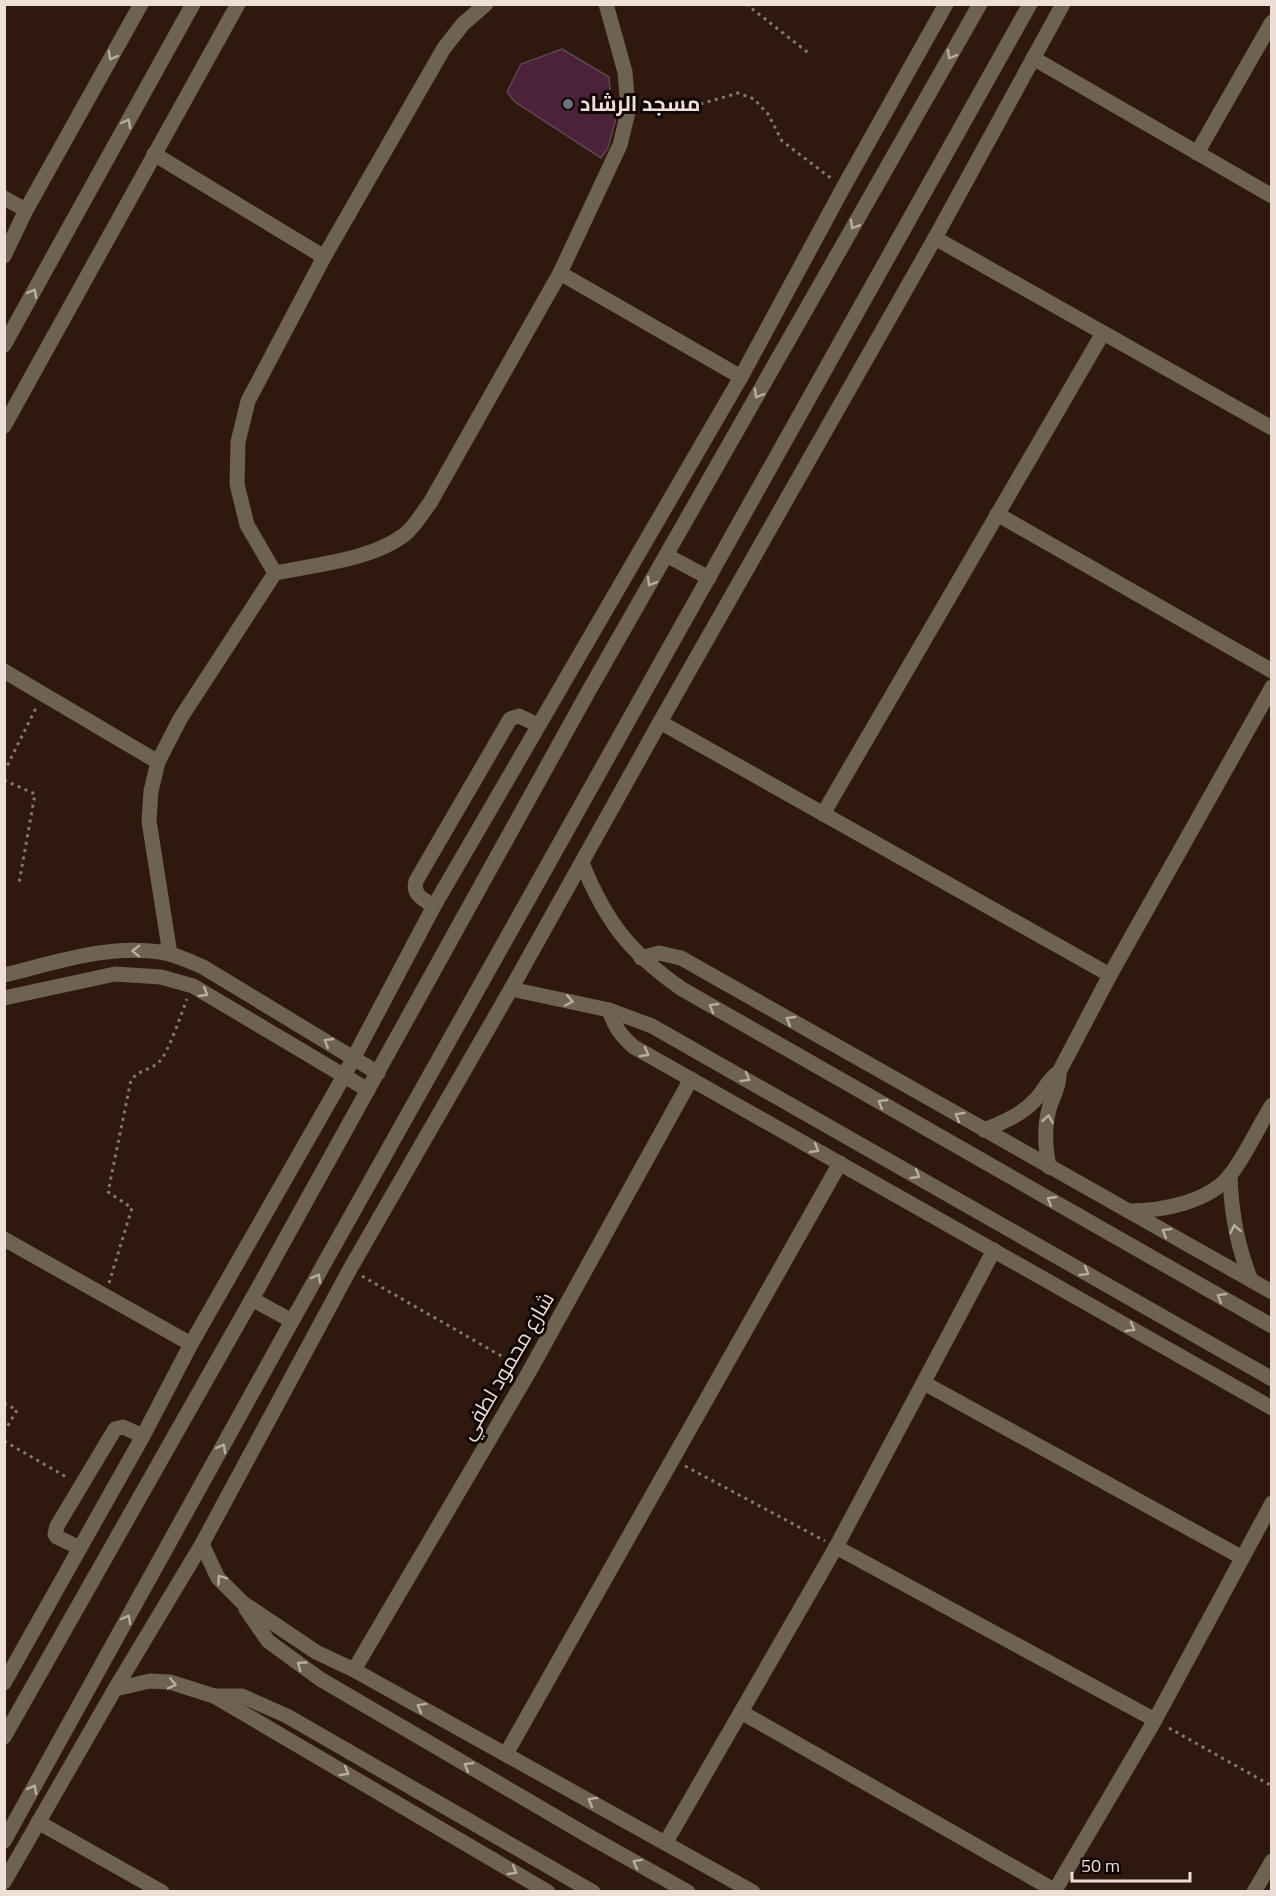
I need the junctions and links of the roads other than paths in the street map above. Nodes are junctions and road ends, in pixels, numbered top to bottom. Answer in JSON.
{"nodes":[{"id":1,"x":141,"y":4,"type":"edge"},
{"id":2,"x":193,"y":4,"type":"edge"},
{"id":3,"x":238,"y":4,"type":"edge"},
{"id":4,"x":486,"y":4,"type":"edge"},
{"id":5,"x":606,"y":4,"type":"edge"},
{"id":6,"x":946,"y":4,"type":"edge"},
{"id":7,"x":980,"y":4,"type":"edge"},
{"id":8,"x":1030,"y":4,"type":"edge"},
{"id":9,"x":1063,"y":4,"type":"edge"},
{"id":10,"x":1272,"y":22,"type":"edge"},
{"id":11,"x":1033,"y":58,"type":"junction"},
{"id":12,"x":1197,"y":153,"type":"junction"},
{"id":13,"x":153,"y":154,"type":"junction"},
{"id":14,"x":1272,"y":196,"type":"edge"},
{"id":15,"x":4,"y":198,"type":"edge"},
{"id":16,"x":26,"y":210,"type":"junction"},
{"id":17,"x":935,"y":238,"type":"junction"},
{"id":18,"x":4,"y":256,"type":"edge"},
{"id":19,"x":324,"y":257,"type":"junction"},
{"id":20,"x":560,"y":273,"type":"junction"},
{"id":21,"x":1103,"y":333,"type":"junction"},
{"id":22,"x":4,"y":345,"type":"edge"},
{"id":23,"x":741,"y":377,"type":"junction"},
{"id":24,"x":4,"y":426,"type":"edge"},
{"id":25,"x":1272,"y":428,"type":"edge"},
{"id":26,"x":997,"y":514,"type":"junction"},
{"id":27,"x":666,"y":555,"type":"junction"},
{"id":28,"x":275,"y":573,"type":"junction"},
{"id":29,"x":709,"y":578,"type":"junction"},
{"id":30,"x":4,"y":671,"type":"edge"},
{"id":31,"x":1272,"y":671,"type":"edge"},
{"id":32,"x":1272,"y":687,"type":"edge"},
{"id":33,"x":660,"y":722,"type":"junction"},
{"id":34,"x":538,"y":725,"type":"junction"},
{"id":35,"x":158,"y":762,"type":"junction"},
{"id":36,"x":823,"y":814,"type":"junction"},
{"id":37,"x":582,"y":863,"type":"junction"},
{"id":38,"x":434,"y":906,"type":"junction"},
{"id":39,"x":170,"y":954,"type":"junction"},
{"id":40,"x":642,"y":958,"type":"junction"},
{"id":41,"x":70,"y":960,"type":"junction"},
{"id":42,"x":12,"y":973,"type":"edge"},
{"id":43,"x":1110,"y":975,"type":"junction"},
{"id":44,"x":75,"y":982,"type":"junction"},
{"id":45,"x":511,"y":989,"type":"junction"},
{"id":46,"x":24,"y":994,"type":"junction"},
{"id":47,"x":4,"y":998,"type":"edge"},
{"id":48,"x":609,"y":1010,"type":"junction"},
{"id":49,"x":354,"y":1058,"type":"junction"},
{"id":50,"x":1059,"y":1072,"type":"junction"},
{"id":51,"x":378,"y":1073,"type":"junction"},
{"id":52,"x":344,"y":1076,"type":"junction"},
{"id":53,"x":691,"y":1078,"type":"junction"},
{"id":54,"x":368,"y":1090,"type":"junction"},
{"id":55,"x":1272,"y":1105,"type":"edge"},
{"id":56,"x":984,"y":1130,"type":"junction"},
{"id":57,"x":840,"y":1163,"type":"junction"},
{"id":58,"x":1049,"y":1167,"type":"junction"},
{"id":59,"x":1230,"y":1175,"type":"junction"},
{"id":60,"x":1128,"y":1211,"type":"junction"},
{"id":61,"x":4,"y":1239,"type":"edge"},
{"id":62,"x":994,"y":1250,"type":"junction"},
{"id":63,"x":1251,"y":1281,"type":"junction"},
{"id":64,"x":1272,"y":1292,"type":"edge"},
{"id":65,"x":252,"y":1299,"type":"junction"},
{"id":66,"x":292,"y":1321,"type":"junction"},
{"id":67,"x":1272,"y":1326,"type":"edge"},
{"id":68,"x":191,"y":1344,"type":"junction"},
{"id":69,"x":1272,"y":1379,"type":"edge"},
{"id":70,"x":924,"y":1383,"type":"junction"},
{"id":71,"x":1272,"y":1408,"type":"edge"},
{"id":72,"x":143,"y":1436,"type":"junction"},
{"id":73,"x":1272,"y":1503,"type":"edge"},
{"id":74,"x":202,"y":1544,"type":"junction"},
{"id":75,"x":836,"y":1547,"type":"junction"},
{"id":76,"x":80,"y":1548,"type":"junction"},
{"id":77,"x":1241,"y":1557,"type":"junction"},
{"id":78,"x":243,"y":1603,"type":"junction"},
{"id":79,"x":354,"y":1670,"type":"junction"},
{"id":80,"x":4,"y":1683,"type":"edge"},
{"id":81,"x":115,"y":1689,"type":"junction"},
{"id":82,"x":214,"y":1696,"type":"junction"},
{"id":83,"x":741,"y":1712,"type":"junction"},
{"id":84,"x":1155,"y":1720,"type":"junction"},
{"id":85,"x":4,"y":1737,"type":"edge"},
{"id":86,"x":506,"y":1754,"type":"junction"},
{"id":87,"x":38,"y":1822,"type":"junction"},
{"id":88,"x":4,"y":1841,"type":"edge"},
{"id":89,"x":666,"y":1842,"type":"junction"},
{"id":90,"x":1272,"y":1861,"type":"edge"},
{"id":91,"x":4,"y":1882,"type":"edge"},
{"id":92,"x":1054,"y":1891,"type":"edge"},
{"id":93,"x":162,"y":1892,"type":"edge"},
{"id":94,"x":548,"y":1892,"type":"edge"},
{"id":95,"x":593,"y":1892,"type":"edge"},
{"id":96,"x":688,"y":1892,"type":"edge"},
{"id":97,"x":753,"y":1892,"type":"edge"},
{"id":98,"x":1254,"y":1892,"type":"edge"}],
"edges":[{"from":1,"to":16,"type":"street","one_way":true},
{"from":22,"to":2,"type":"street","one_way":true},
{"from":3,"to":13,"type":"street"},
{"from":4,"to":19,"type":"street"},
{"from":5,"to":20,"type":"street"},
{"from":6,"to":23,"type":"street"},
{"from":7,"to":27,"type":"street","one_way":true},
{"from":8,"to":29,"type":"street"},
{"from":9,"to":11,"type":"street"},
{"from":10,"to":12,"type":"street"},
{"from":11,"to":12,"type":"street"},
{"from":11,"to":17,"type":"street"},
{"from":12,"to":14,"type":"street"},
{"from":13,"to":19,"type":"street"},
{"from":13,"to":24,"type":"street"},
{"from":15,"to":16,"type":"street"},
{"from":16,"to":18,"type":"street"},
{"from":17,"to":21,"type":"street"},
{"from":17,"to":33,"type":"street"},
{"from":19,"to":28,"type":"street"},
{"from":20,"to":23,"type":"street"},
{"from":20,"to":28,"type":"street"},
{"from":21,"to":25,"type":"street"},
{"from":21,"to":26,"type":"street"},
{"from":23,"to":34,"type":"street"},
{"from":26,"to":31,"type":"street"},
{"from":26,"to":36,"type":"street"},
{"from":27,"to":29,"type":"street"},
{"from":27,"to":51,"type":"street","one_way":true},
{"from":28,"to":35,"type":"street"},
{"from":66,"to":29,"type":"street","one_way":true},
{"from":30,"to":35,"type":"street"},
{"from":32,"to":43,"type":"street"},
{"from":33,"to":36,"type":"street"},
{"from":33,"to":37,"type":"street"},
{"from":34,"to":38,"type":"street"},
{"from":34,"to":38,"type":"street"},
{"from":35,"to":39,"type":"street"},
{"from":36,"to":43,"type":"street"},
{"from":37,"to":40,"type":"street"},
{"from":37,"to":45,"type":"street"},
{"from":38,"to":49,"type":"street"},
{"from":39,"to":41,"type":"street","one_way":true},
{"from":49,"to":39,"type":"street","one_way":true},
{"from":56,"to":40,"type":"street","one_way":true},
{"from":67,"to":40,"type":"street","one_way":true},
{"from":41,"to":42,"type":"street"},
{"from":41,"to":44,"type":"street"},
{"from":42,"to":46,"type":"street"},
{"from":43,"to":50,"type":"street"},
{"from":44,"to":46,"type":"street"},
{"from":44,"to":52,"type":"street","one_way":true},
{"from":45,"to":48,"type":"street","one_way":true},
{"from":45,"to":74,"type":"street"},
{"from":46,"to":47,"type":"street"},
{"from":48,"to":53,"type":"street","one_way":true},
{"from":48,"to":69,"type":"street","one_way":true},
{"from":49,"to":51,"type":"street"},
{"from":49,"to":52,"type":"street"},
{"from":50,"to":56,"type":"street"},
{"from":58,"to":50,"type":"street","one_way":true},
{"from":51,"to":54,"type":"street"},
{"from":52,"to":54,"type":"street"},
{"from":52,"to":68,"type":"street"},
{"from":53,"to":57,"type":"street","one_way":true},
{"from":53,"to":79,"type":"street","name":"شارع محمود لطفي"},
{"from":54,"to":65,"type":"street"},
{"from":55,"to":59,"type":"street"},
{"from":56,"to":58,"type":"street"},
{"from":57,"to":62,"type":"street"},
{"from":57,"to":86,"type":"street"},
{"from":58,"to":60,"type":"street"},
{"from":59,"to":60,"type":"street"},
{"from":63,"to":59,"type":"street","one_way":true},
{"from":63,"to":60,"type":"street","one_way":true},
{"from":61,"to":68,"type":"street"},
{"from":62,"to":70,"type":"street"},
{"from":62,"to":71,"type":"street","one_way":true},
{"from":63,"to":64,"type":"street"},
{"from":65,"to":66,"type":"street"},
{"from":65,"to":85,"type":"street"},
{"from":88,"to":66,"type":"street","one_way":true},
{"from":68,"to":72,"type":"street"},
{"from":70,"to":75,"type":"street"},
{"from":70,"to":77,"type":"street"},
{"from":72,"to":76,"type":"street"},
{"from":72,"to":76,"type":"street"},
{"from":73,"to":77,"type":"street"},
{"from":78,"to":74,"type":"street","one_way":true},
{"from":74,"to":81,"type":"street"},
{"from":75,"to":83,"type":"street"},
{"from":75,"to":84,"type":"street"},
{"from":76,"to":80,"type":"street"},
{"from":77,"to":84,"type":"street"},
{"from":78,"to":79,"type":"street"},
{"from":96,"to":78,"type":"street","one_way":true},
{"from":86,"to":79,"type":"street","one_way":true},
{"from":81,"to":82,"type":"street","one_way":true},
{"from":81,"to":87,"type":"street"},
{"from":82,"to":94,"type":"street","one_way":true},
{"from":82,"to":95,"type":"street"},
{"from":83,"to":89,"type":"street"},
{"from":83,"to":92,"type":"street"},
{"from":84,"to":92,"type":"street"},
{"from":89,"to":86,"type":"street","one_way":true},
{"from":87,"to":91,"type":"street"},
{"from":87,"to":93,"type":"street"},
{"from":89,"to":97,"type":"street"},
{"from":90,"to":98,"type":"street"}]}
